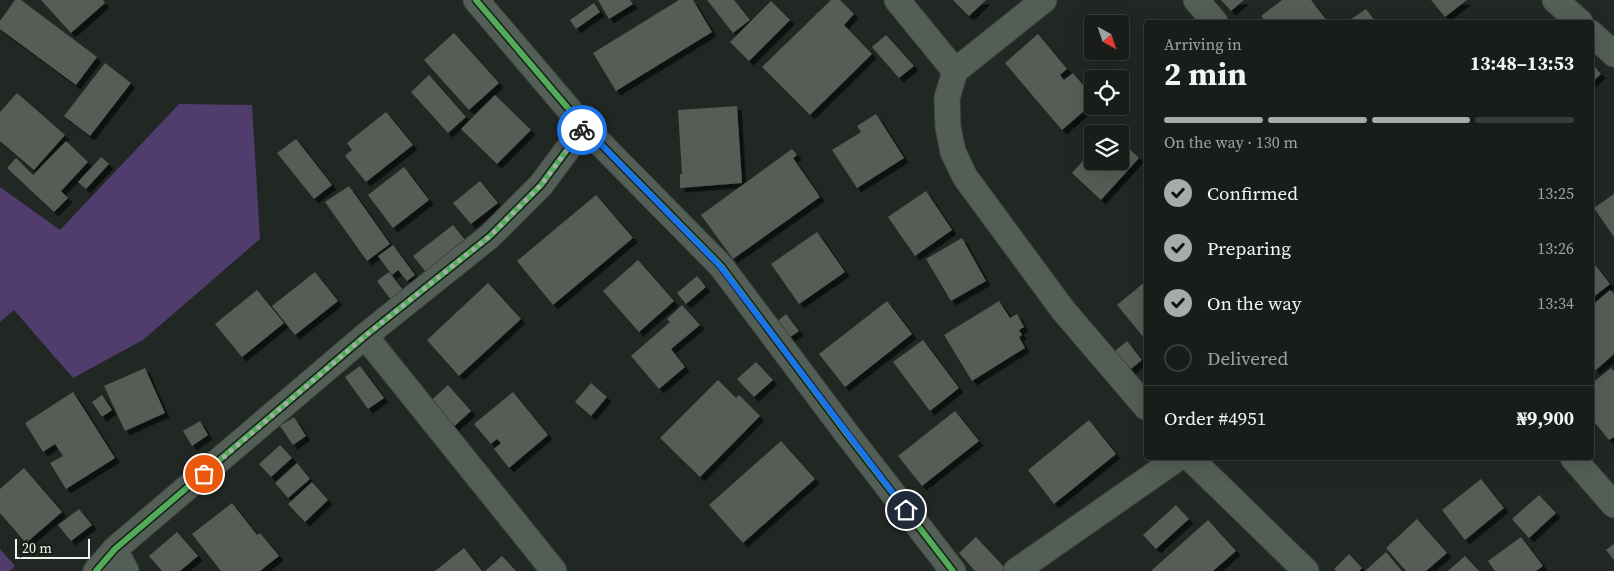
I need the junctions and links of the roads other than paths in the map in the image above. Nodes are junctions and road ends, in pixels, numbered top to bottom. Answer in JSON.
{"nodes":[{"id":1,"x":476,"y":0,"type":"edge"},
{"id":2,"x":897,"y":0,"type":"edge"},
{"id":3,"x":1044,"y":0,"type":"edge"},
{"id":4,"x":1196,"y":0,"type":"edge"},
{"id":5,"x":1556,"y":0,"type":"edge"},
{"id":6,"x":1212,"y":20,"type":"edge"},
{"id":7,"x":1578,"y":20,"type":"edge"},
{"id":8,"x":1594,"y":36,"type":"edge"},
{"id":9,"x":1614,"y":54,"type":"edge"},
{"id":10,"x":955,"y":71,"type":"junction"},
{"id":11,"x":584,"y":127,"type":"junction"},
{"id":12,"x":365,"y":336,"type":"junction"},
{"id":13,"x":1144,"y":405,"type":"edge"},
{"id":14,"x":1175,"y":460,"type":"edge"},
{"id":15,"x":1192,"y":460,"type":"edge"},
{"id":16,"x":1575,"y":460,"type":"edge"},
{"id":17,"x":1614,"y":505,"type":"edge"},
{"id":18,"x":115,"y":549,"type":"junction"},
{"id":19,"x":96,"y":571,"type":"edge"},
{"id":20,"x":126,"y":571,"type":"edge"},
{"id":21,"x":554,"y":571,"type":"edge"},
{"id":22,"x":953,"y":571,"type":"edge"},
{"id":23,"x":1016,"y":571,"type":"edge"},
{"id":24,"x":1306,"y":571,"type":"edge"}],
"edges":[{"from":1,"to":11,"type":"street"},
{"from":2,"to":10,"type":"street"},
{"from":3,"to":10,"type":"street"},
{"from":4,"to":6,"type":"street"},
{"from":5,"to":7,"type":"street"},
{"from":8,"to":9,"type":"street"},
{"from":10,"to":13,"type":"street"},
{"from":11,"to":12,"type":"street"},
{"from":11,"to":22,"type":"street"},
{"from":12,"to":18,"type":"street"},
{"from":12,"to":21,"type":"street"},
{"from":14,"to":23,"type":"street"},
{"from":15,"to":24,"type":"street"},
{"from":16,"to":17,"type":"street"},
{"from":18,"to":19,"type":"street"},
{"from":18,"to":20,"type":"street"}]}
